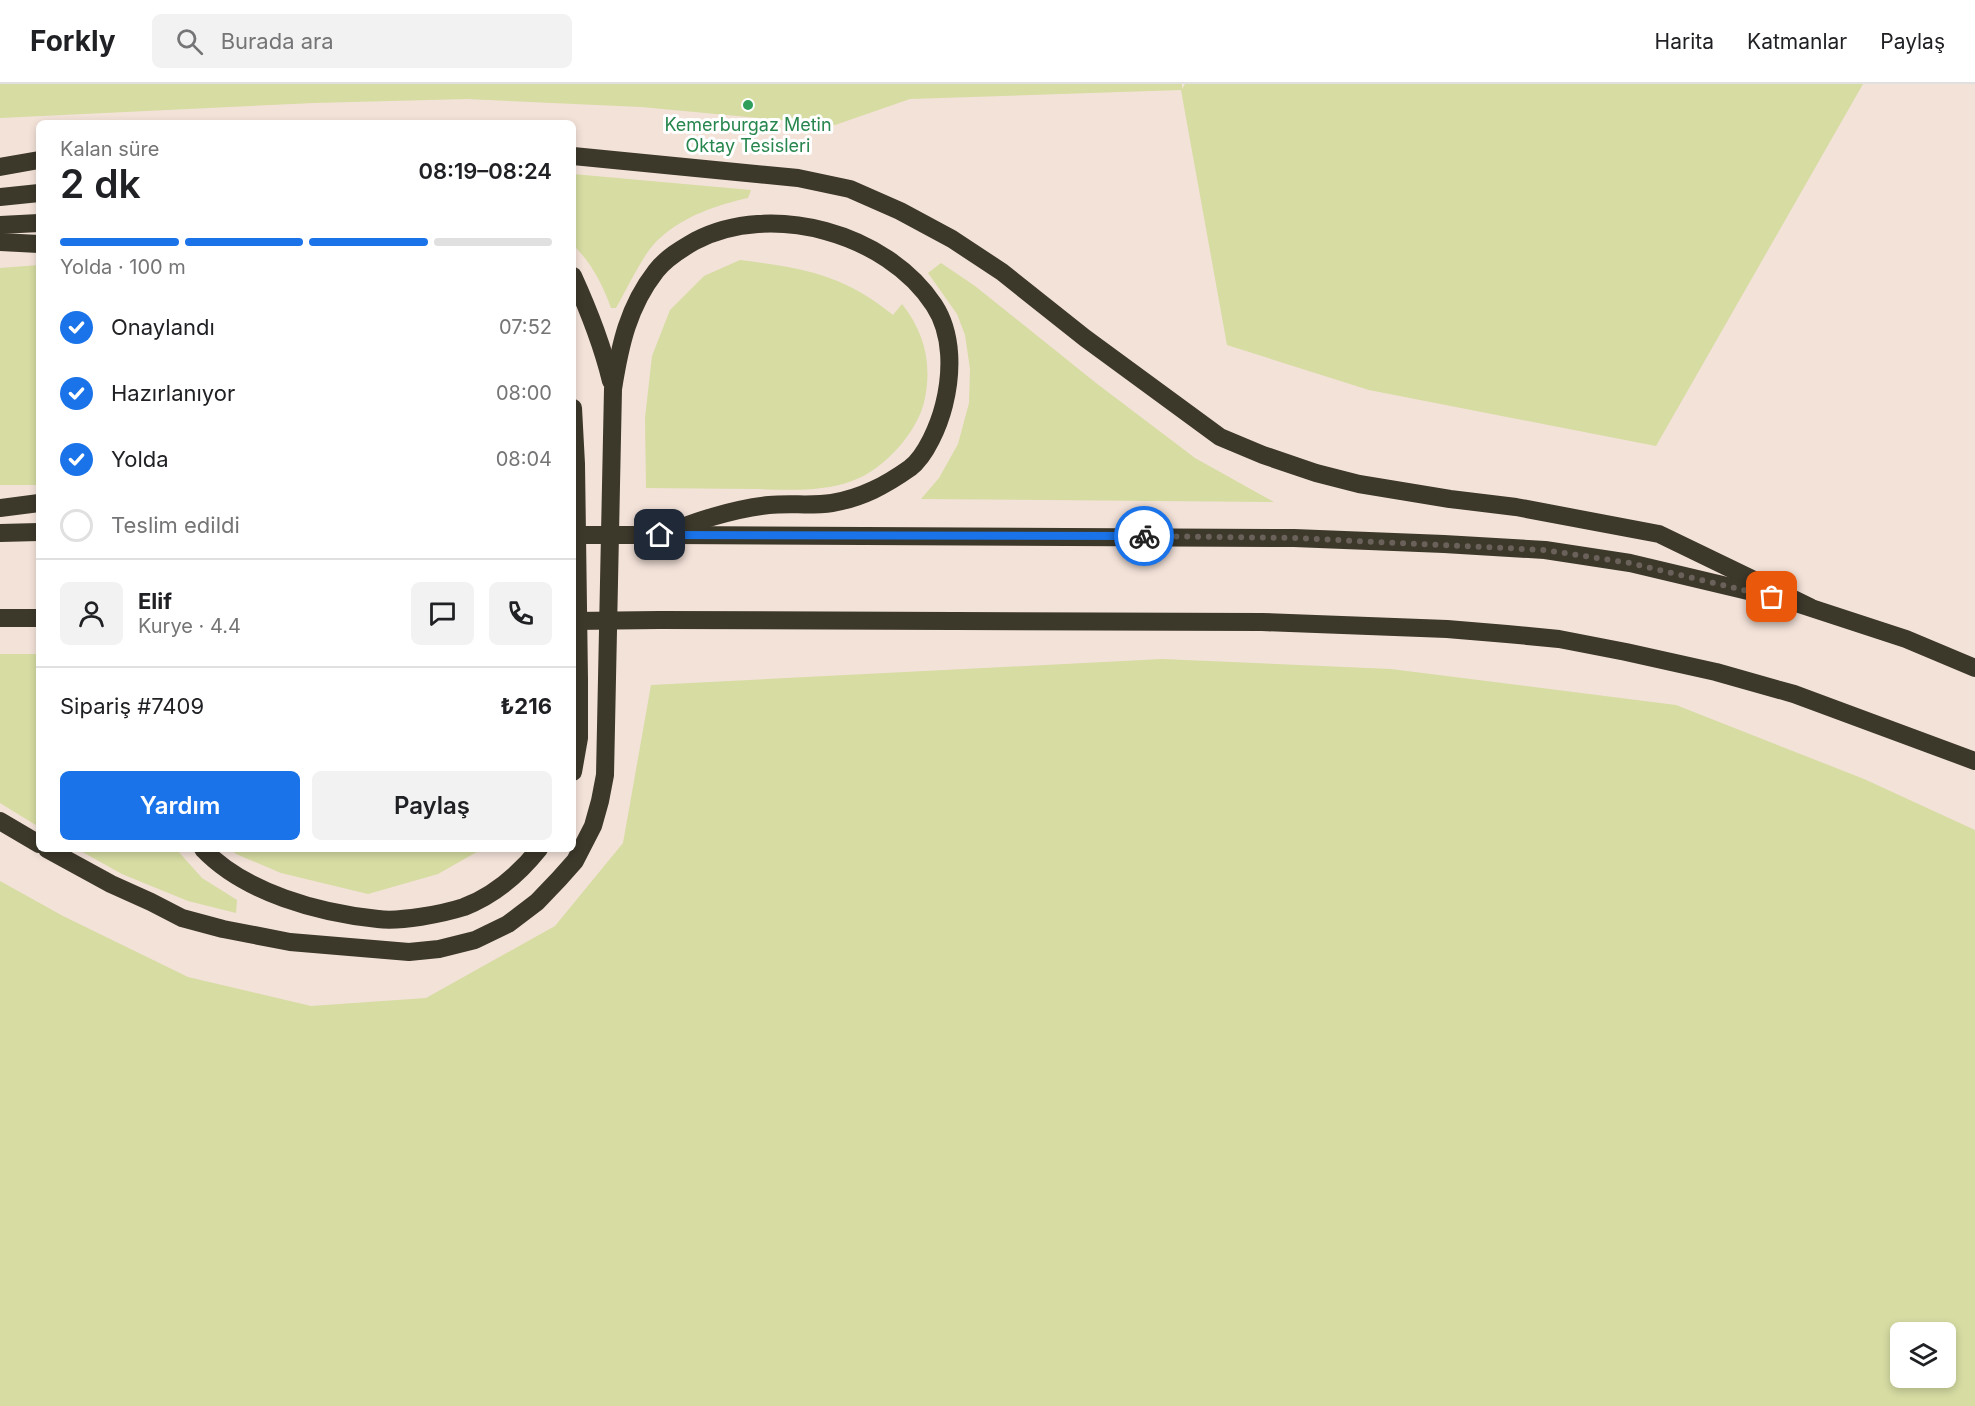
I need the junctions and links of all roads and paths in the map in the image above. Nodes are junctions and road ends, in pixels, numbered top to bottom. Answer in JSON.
{"nodes":[{"id":1,"x":576,"y":156,"type":"edge"},
{"id":2,"x":36,"y":161,"type":"edge"},
{"id":3,"x":0,"y":167,"type":"edge"},
{"id":4,"x":36,"y":193,"type":"edge"},
{"id":5,"x":0,"y":197,"type":"edge"},
{"id":6,"x":36,"y":223,"type":"edge"},
{"id":7,"x":0,"y":225,"type":"edge"},
{"id":8,"x":0,"y":242,"type":"edge"},
{"id":9,"x":36,"y":244,"type":"edge"},
{"id":10,"x":576,"y":283,"type":"edge"},
{"id":11,"x":613,"y":389,"type":"junction"},
{"id":12,"x":576,"y":464,"type":"edge"},
{"id":13,"x":36,"y":503,"type":"edge"},
{"id":14,"x":0,"y":508,"type":"edge"},
{"id":15,"x":36,"y":532,"type":"edge"},
{"id":16,"x":0,"y":533,"type":"edge"},
{"id":17,"x":576,"y":535,"type":"edge"},
{"id":18,"x":660,"y":535,"type":"junction"},
{"id":19,"x":1810,"y":607,"type":"junction"},
{"id":20,"x":0,"y":618,"type":"edge"},
{"id":21,"x":36,"y":618,"type":"edge"},
{"id":22,"x":576,"y":621,"type":"edge"},
{"id":23,"x":1975,"y":668,"type":"edge"},
{"id":24,"x":576,"y":755,"type":"edge"},
{"id":25,"x":1975,"y":761,"type":"edge"},
{"id":26,"x":0,"y":821,"type":"edge"},
{"id":27,"x":36,"y":842,"type":"edge"},
{"id":28,"x":53,"y":852,"type":"edge"},
{"id":29,"x":206,"y":852,"type":"edge"},
{"id":30,"x":537,"y":852,"type":"edge"}],
"edges":[{"from":1,"to":19,"type":"highway"},
{"from":2,"to":3,"type":"highway"},
{"from":4,"to":5,"type":"highway"},
{"from":6,"to":7,"type":"highway"},
{"from":8,"to":9,"type":"highway"},
{"from":10,"to":11,"type":"highway"},
{"from":11,"to":18,"type":"highway"},
{"from":11,"to":28,"type":"highway"},
{"from":12,"to":24,"type":"highway"},
{"from":13,"to":14,"type":"highway"},
{"from":15,"to":16,"type":"highway"},
{"from":17,"to":18,"type":"highway","bridge":true},
{"from":18,"to":19,"type":"highway"},
{"from":19,"to":23,"type":"highway"},
{"from":20,"to":21,"type":"highway"},
{"from":22,"to":25,"type":"highway","bridge":true},
{"from":26,"to":27,"type":"highway"},
{"from":29,"to":30,"type":"highway"}]}
